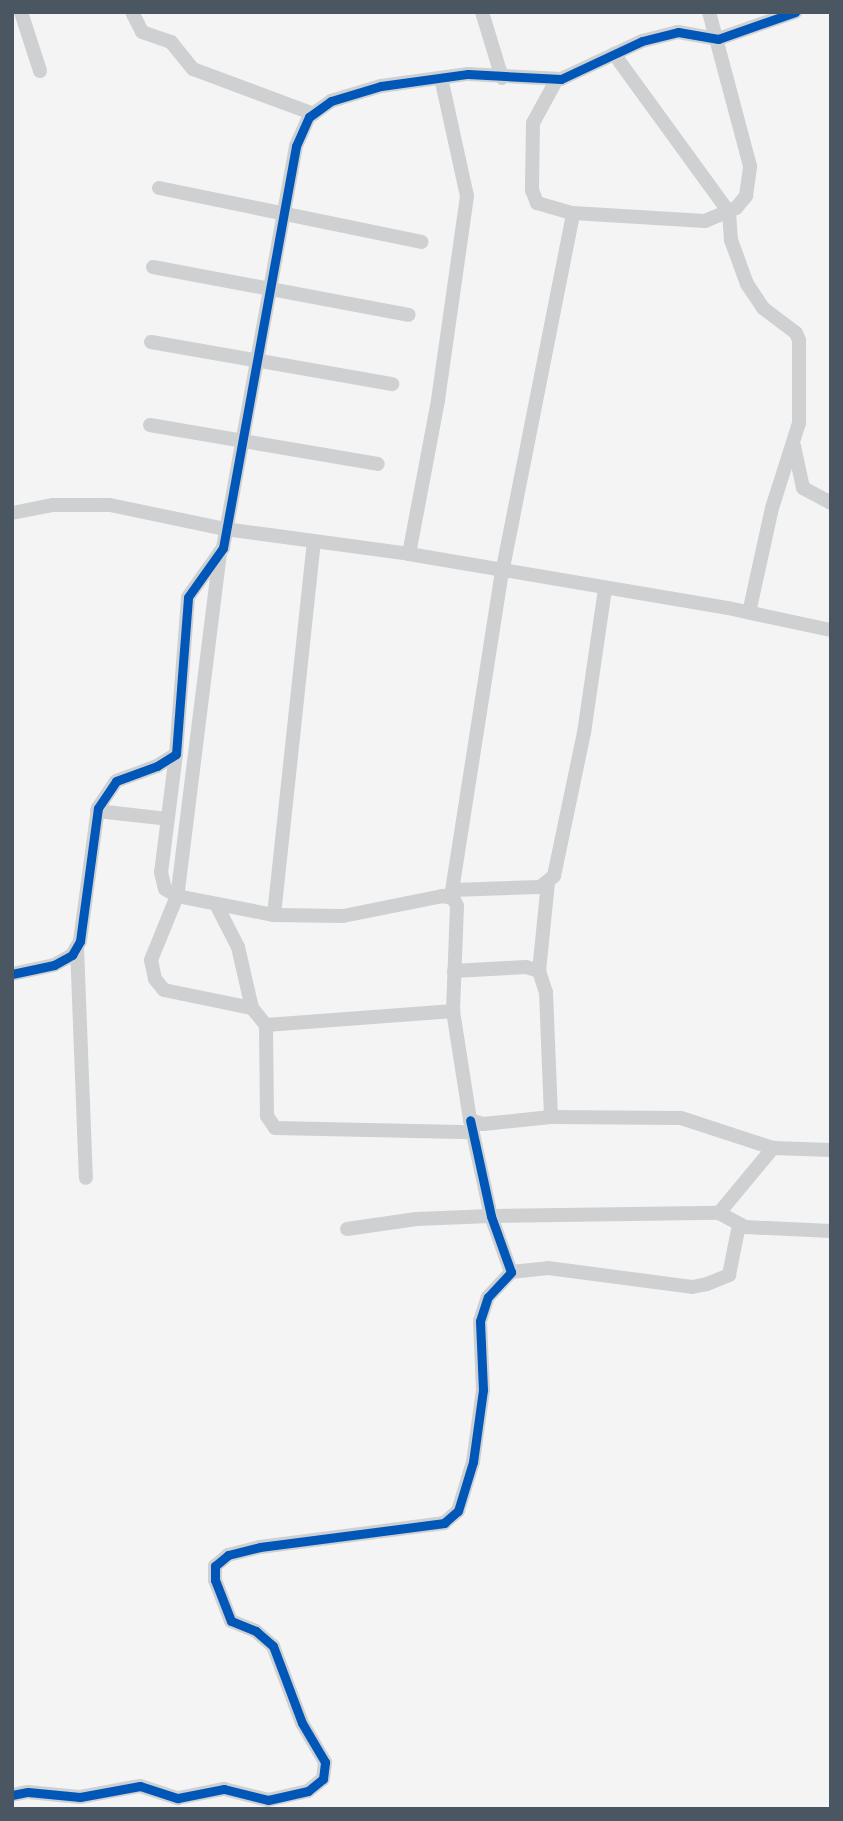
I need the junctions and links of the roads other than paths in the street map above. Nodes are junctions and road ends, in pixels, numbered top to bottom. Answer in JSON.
{"nodes":[{"id":1,"x":21,"y":12,"type":"edge"},
{"id":2,"x":132,"y":12,"type":"edge"},
{"id":3,"x":482,"y":12,"type":"edge"},
{"id":4,"x":709,"y":12,"type":"edge"},
{"id":5,"x":795,"y":12,"type":"edge"},
{"id":6,"x":718,"y":39,"type":"junction"},
{"id":7,"x":614,"y":54,"type":"junction"},
{"id":8,"x":40,"y":71,"type":"dead end"},
{"id":9,"x":441,"y":78,"type":"junction"},
{"id":10,"x":502,"y":78,"type":"junction"},
{"id":11,"x":557,"y":79,"type":"junction"},
{"id":12,"x":314,"y":114,"type":"junction"},
{"id":13,"x":159,"y":188,"type":"dead end"},
{"id":14,"x":729,"y":212,"type":"junction"},
{"id":15,"x":572,"y":213,"type":"junction"},
{"id":16,"x":284,"y":215,"type":"junction"},
{"id":17,"x":421,"y":242,"type":"dead end"},
{"id":18,"x":153,"y":267,"type":"dead end"},
{"id":19,"x":270,"y":289,"type":"junction"},
{"id":20,"x":409,"y":315,"type":"dead end"},
{"id":21,"x":151,"y":342,"type":"dead end"},
{"id":22,"x":256,"y":360,"type":"junction"},
{"id":23,"x":392,"y":384,"type":"dead end"},
{"id":24,"x":150,"y":425,"type":"dead end"},
{"id":25,"x":793,"y":441,"type":"junction"},
{"id":26,"x":241,"y":442,"type":"junction"},
{"id":27,"x":378,"y":464,"type":"dead end"},
{"id":28,"x":831,"y":503,"type":"edge"},
{"id":29,"x":12,"y":513,"type":"edge"},
{"id":30,"x":225,"y":529,"type":"junction"},
{"id":31,"x":314,"y":541,"type":"junction"},
{"id":32,"x":220,"y":553,"type":"junction"},
{"id":33,"x":409,"y":554,"type":"junction"},
{"id":34,"x":502,"y":573,"type":"junction"},
{"id":35,"x":605,"y":589,"type":"junction"},
{"id":36,"x":749,"y":613,"type":"junction"},
{"id":37,"x":831,"y":630,"type":"edge"},
{"id":38,"x":176,"y":754,"type":"junction"},
{"id":39,"x":97,"y":811,"type":"junction"},
{"id":40,"x":168,"y":819,"type":"junction"},
{"id":41,"x":548,"y":882,"type":"junction"},
{"id":42,"x":452,"y":893,"type":"junction"},
{"id":43,"x":177,"y":896,"type":"junction"},
{"id":44,"x":216,"y":906,"type":"junction"},
{"id":45,"x":274,"y":915,"type":"junction"},
{"id":46,"x":76,"y":947,"type":"junction"},
{"id":47,"x":454,"y":971,"type":"junction"},
{"id":48,"x":539,"y":971,"type":"junction"},
{"id":49,"x":12,"y":974,"type":"edge"},
{"id":50,"x":252,"y":1008,"type":"junction"},
{"id":51,"x":453,"y":1011,"type":"junction"},
{"id":52,"x":266,"y":1025,"type":"junction"},
{"id":53,"x":551,"y":1117,"type":"junction"},
{"id":54,"x":471,"y":1126,"type":"junction"},
{"id":55,"x":773,"y":1149,"type":"junction"},
{"id":56,"x":831,"y":1150,"type":"edge"},
{"id":57,"x":86,"y":1178,"type":"dead end"},
{"id":58,"x":719,"y":1213,"type":"junction"},
{"id":59,"x":491,"y":1216,"type":"junction"},
{"id":60,"x":739,"y":1225,"type":"junction"},
{"id":61,"x":348,"y":1229,"type":"dead end"},
{"id":62,"x":831,"y":1231,"type":"edge"},
{"id":63,"x":511,"y":1272,"type":"junction"},
{"id":64,"x":12,"y":1796,"type":"edge"}],
"edges":[{"from":1,"to":8,"type":"street"},
{"from":2,"to":12,"type":"street"},
{"from":3,"to":10,"type":"street"},
{"from":4,"to":6,"type":"street"},
{"from":5,"to":6,"type":"street"},
{"from":6,"to":7,"type":"street"},
{"from":6,"to":14,"type":"street"},
{"from":7,"to":11,"type":"street"},
{"from":7,"to":14,"type":"street"},
{"from":9,"to":10,"type":"street"},
{"from":9,"to":12,"type":"street"},
{"from":9,"to":33,"type":"street"},
{"from":10,"to":11,"type":"street"},
{"from":11,"to":15,"type":"street"},
{"from":12,"to":16,"type":"street"},
{"from":13,"to":16,"type":"street"},
{"from":14,"to":15,"type":"street"},
{"from":14,"to":25,"type":"street"},
{"from":15,"to":34,"type":"street"},
{"from":16,"to":17,"type":"street"},
{"from":16,"to":19,"type":"street"},
{"from":18,"to":19,"type":"street"},
{"from":19,"to":20,"type":"street"},
{"from":19,"to":22,"type":"street"},
{"from":21,"to":22,"type":"street"},
{"from":22,"to":23,"type":"street"},
{"from":22,"to":26,"type":"street"},
{"from":24,"to":26,"type":"street"},
{"from":25,"to":28,"type":"street"},
{"from":25,"to":36,"type":"street"},
{"from":26,"to":27,"type":"street"},
{"from":26,"to":30,"type":"street"},
{"from":29,"to":30,"type":"street"},
{"from":30,"to":31,"type":"street"},
{"from":30,"to":32,"type":"street"},
{"from":31,"to":33,"type":"street"},
{"from":31,"to":45,"type":"street"},
{"from":32,"to":38,"type":"street"},
{"from":32,"to":43,"type":"street"},
{"from":33,"to":34,"type":"street"},
{"from":34,"to":35,"type":"street"},
{"from":34,"to":42,"type":"street"},
{"from":35,"to":36,"type":"street"},
{"from":35,"to":41,"type":"street"},
{"from":36,"to":37,"type":"street"},
{"from":38,"to":39,"type":"street"},
{"from":38,"to":40,"type":"street"},
{"from":39,"to":40,"type":"street"},
{"from":39,"to":46,"type":"street"},
{"from":40,"to":43,"type":"street"},
{"from":41,"to":42,"type":"street"},
{"from":41,"to":48,"type":"street"},
{"from":42,"to":45,"type":"street"},
{"from":42,"to":47,"type":"street"},
{"from":43,"to":44,"type":"street"},
{"from":43,"to":50,"type":"street"},
{"from":44,"to":45,"type":"street"},
{"from":44,"to":50,"type":"street"},
{"from":46,"to":49,"type":"street"},
{"from":46,"to":57,"type":"street"},
{"from":47,"to":48,"type":"street"},
{"from":47,"to":51,"type":"street"},
{"from":48,"to":53,"type":"street"},
{"from":50,"to":52,"type":"street"},
{"from":51,"to":52,"type":"street"},
{"from":51,"to":54,"type":"street"},
{"from":52,"to":54,"type":"street"},
{"from":53,"to":54,"type":"street"},
{"from":53,"to":55,"type":"street"},
{"from":54,"to":59,"type":"street"},
{"from":55,"to":56,"type":"street"},
{"from":55,"to":58,"type":"street"},
{"from":58,"to":59,"type":"street"},
{"from":58,"to":60,"type":"street"},
{"from":59,"to":61,"type":"street"},
{"from":59,"to":63,"type":"street"},
{"from":60,"to":62,"type":"street"},
{"from":60,"to":63,"type":"street"},
{"from":63,"to":64,"type":"street"}]}
